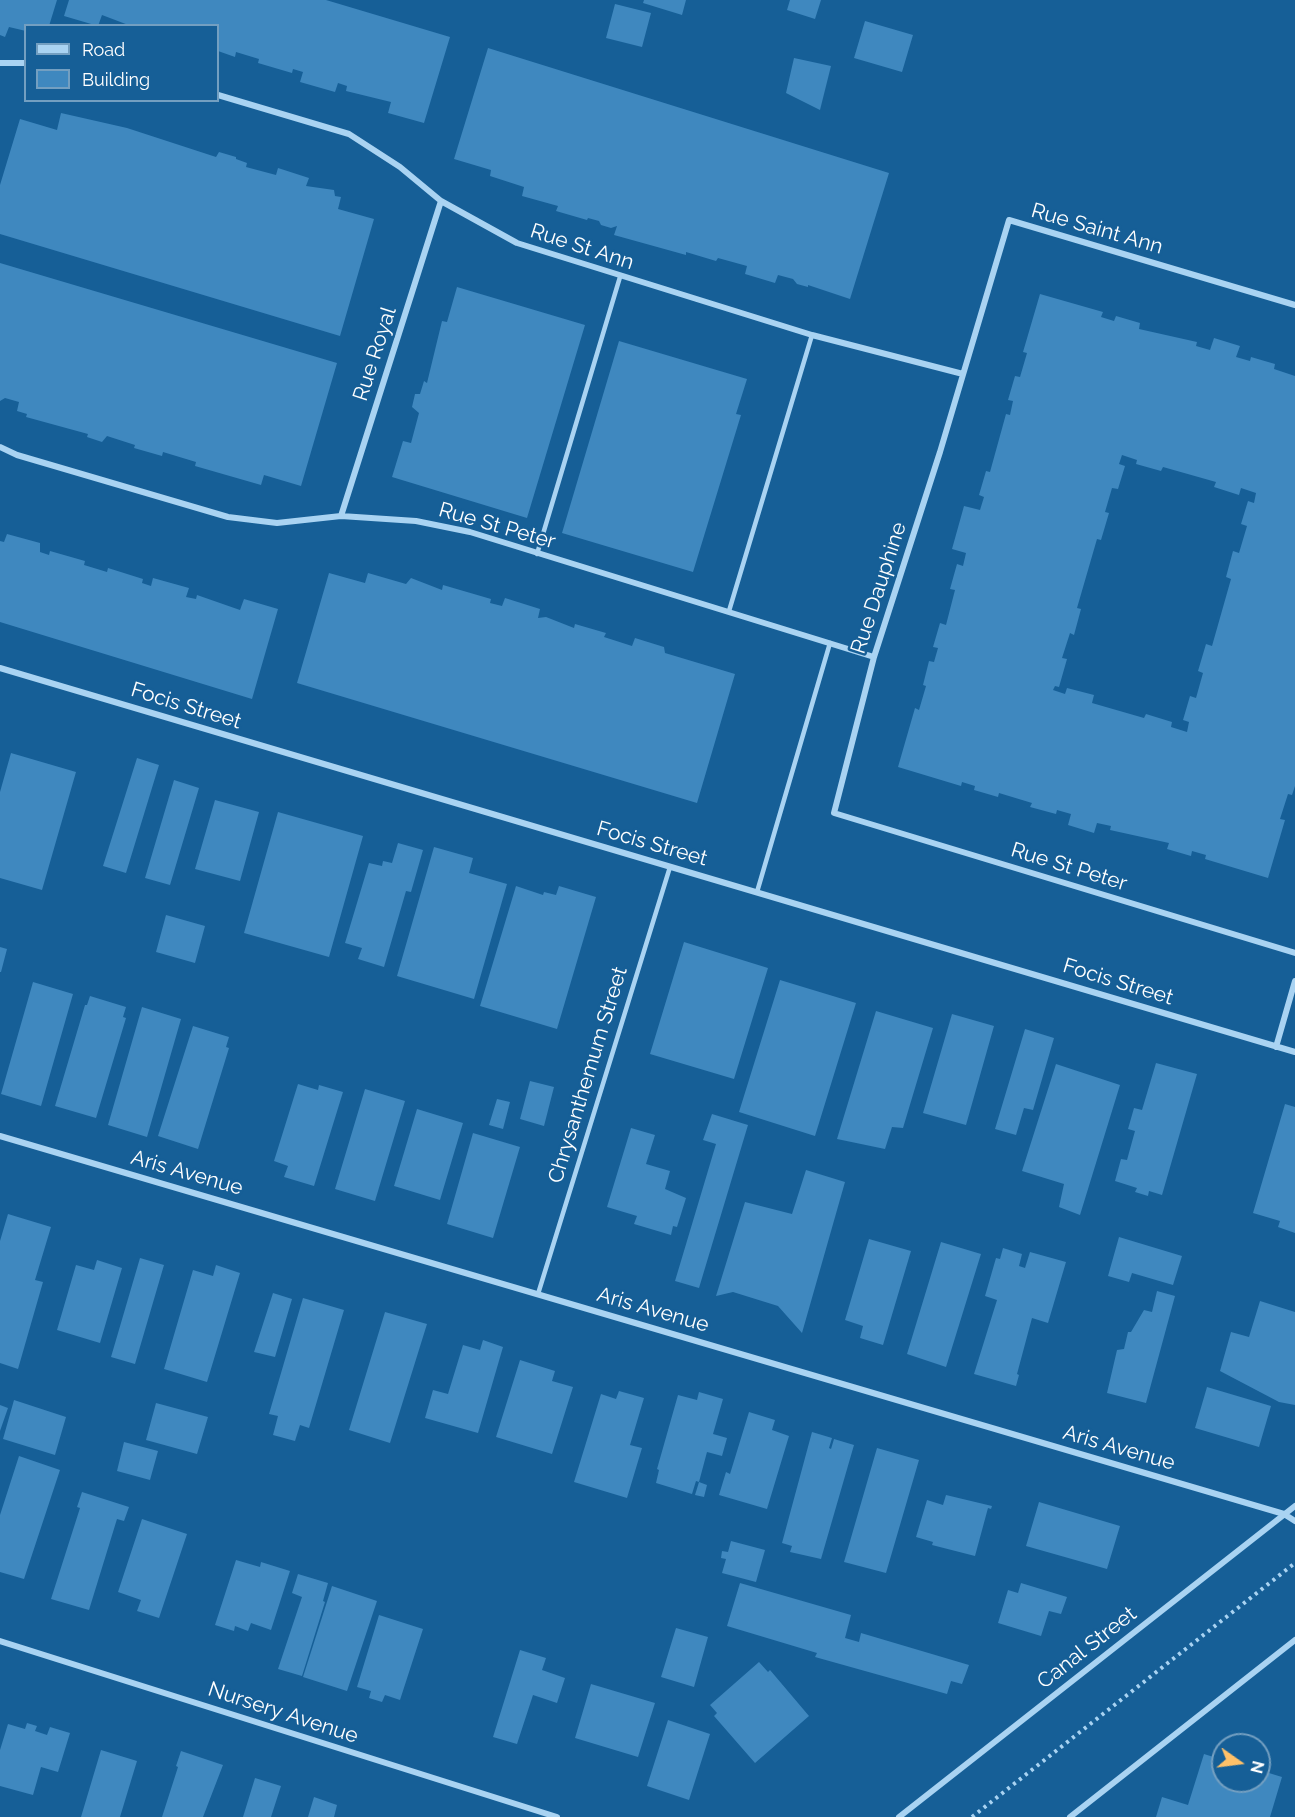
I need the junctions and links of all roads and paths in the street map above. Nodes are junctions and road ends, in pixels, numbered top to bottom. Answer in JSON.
{"nodes":[{"id":1,"x":0,"y":63,"type":"edge"},
{"id":2,"x":24,"y":63,"type":"edge"},
{"id":3,"x":219,"y":94,"type":"edge"},
{"id":4,"x":441,"y":201,"type":"junction"},
{"id":5,"x":620,"y":276,"type":"junction"},
{"id":6,"x":1295,"y":304,"type":"edge"},
{"id":7,"x":812,"y":335,"type":"junction"},
{"id":8,"x":963,"y":374,"type":"junction"},
{"id":9,"x":0,"y":447,"type":"edge"},
{"id":10,"x":341,"y":516,"type":"junction"},
{"id":11,"x":537,"y":554,"type":"junction"},
{"id":12,"x":729,"y":610,"type":"junction"},
{"id":13,"x":830,"y":643,"type":"junction"},
{"id":14,"x":874,"y":657,"type":"junction"},
{"id":15,"x":0,"y":668,"type":"edge"},
{"id":16,"x":834,"y":813,"type":"joint"},
{"id":17,"x":670,"y":867,"type":"junction"},
{"id":18,"x":757,"y":892,"type":"junction"},
{"id":19,"x":1295,"y":953,"type":"edge"},
{"id":20,"x":1295,"y":981,"type":"edge"},
{"id":21,"x":1276,"y":1047,"type":"junction"},
{"id":22,"x":1295,"y":1052,"type":"edge"},
{"id":23,"x":0,"y":1136,"type":"edge"},
{"id":24,"x":538,"y":1294,"type":"junction"},
{"id":25,"x":1295,"y":1506,"type":"edge"},
{"id":26,"x":1284,"y":1514,"type":"junction"},
{"id":27,"x":1295,"y":1521,"type":"edge"},
{"id":28,"x":1295,"y":1563,"type":"edge"},
{"id":29,"x":1295,"y":1640,"type":"edge"},
{"id":30,"x":0,"y":1641,"type":"edge"},
{"id":31,"x":556,"y":1817,"type":"edge"},
{"id":32,"x":899,"y":1817,"type":"edge"},
{"id":33,"x":972,"y":1817,"type":"edge"},
{"id":34,"x":1070,"y":1817,"type":"edge"}],
"edges":[{"from":1,"to":2,"type":"street"},
{"from":3,"to":4,"type":"street","name":"Rue St Ann"},
{"from":4,"to":5,"type":"street","name":"Rue St Ann"},
{"from":4,"to":10,"type":"street","name":"Rue Royal"},
{"from":5,"to":7,"type":"street","name":"Rue St Ann"},
{"from":5,"to":11,"type":"lane"},
{"from":6,"to":8,"type":"street","name":"Rue Saint Ann"},
{"from":7,"to":8,"type":"street","name":"Rue St Ann"},
{"from":7,"to":12,"type":"lane"},
{"from":8,"to":14,"type":"street","name":"Rue Dauphine"},
{"from":9,"to":10,"type":"street","name":"Rue St Peter"},
{"from":10,"to":11,"type":"street","name":"Rue St Peter"},
{"from":11,"to":12,"type":"street","name":"Rue St Peter"},
{"from":12,"to":13,"type":"street","name":"Rue St Peter"},
{"from":13,"to":14,"type":"street","name":"Rue St Peter"},
{"from":13,"to":18,"type":"lane"},
{"from":14,"to":16,"type":"street","name":"Rue Dauphine"},
{"from":15,"to":17,"type":"street","name":"Focis Street"},
{"from":16,"to":19,"type":"street","name":"Rue St Peter"},
{"from":17,"to":18,"type":"street","name":"Focis Street"},
{"from":17,"to":24,"type":"lane","name":"Chrysanthemum Street"},
{"from":18,"to":21,"type":"street","name":"Focis Street"},
{"from":20,"to":21,"type":"street"},
{"from":21,"to":22,"type":"street","name":"Focis Street"},
{"from":23,"to":24,"type":"street","name":"Aris Avenue"},
{"from":24,"to":26,"type":"street","name":"Aris Avenue"},
{"from":25,"to":26,"type":"street","name":"Canal Street"},
{"from":26,"to":27,"type":"street","name":"Aris Avenue"},
{"from":26,"to":32,"type":"street","name":"Canal Street"},
{"from":28,"to":33,"type":"path"},
{"from":29,"to":34,"type":"street"},
{"from":30,"to":31,"type":"street","name":"Nursery Avenue"}]}
